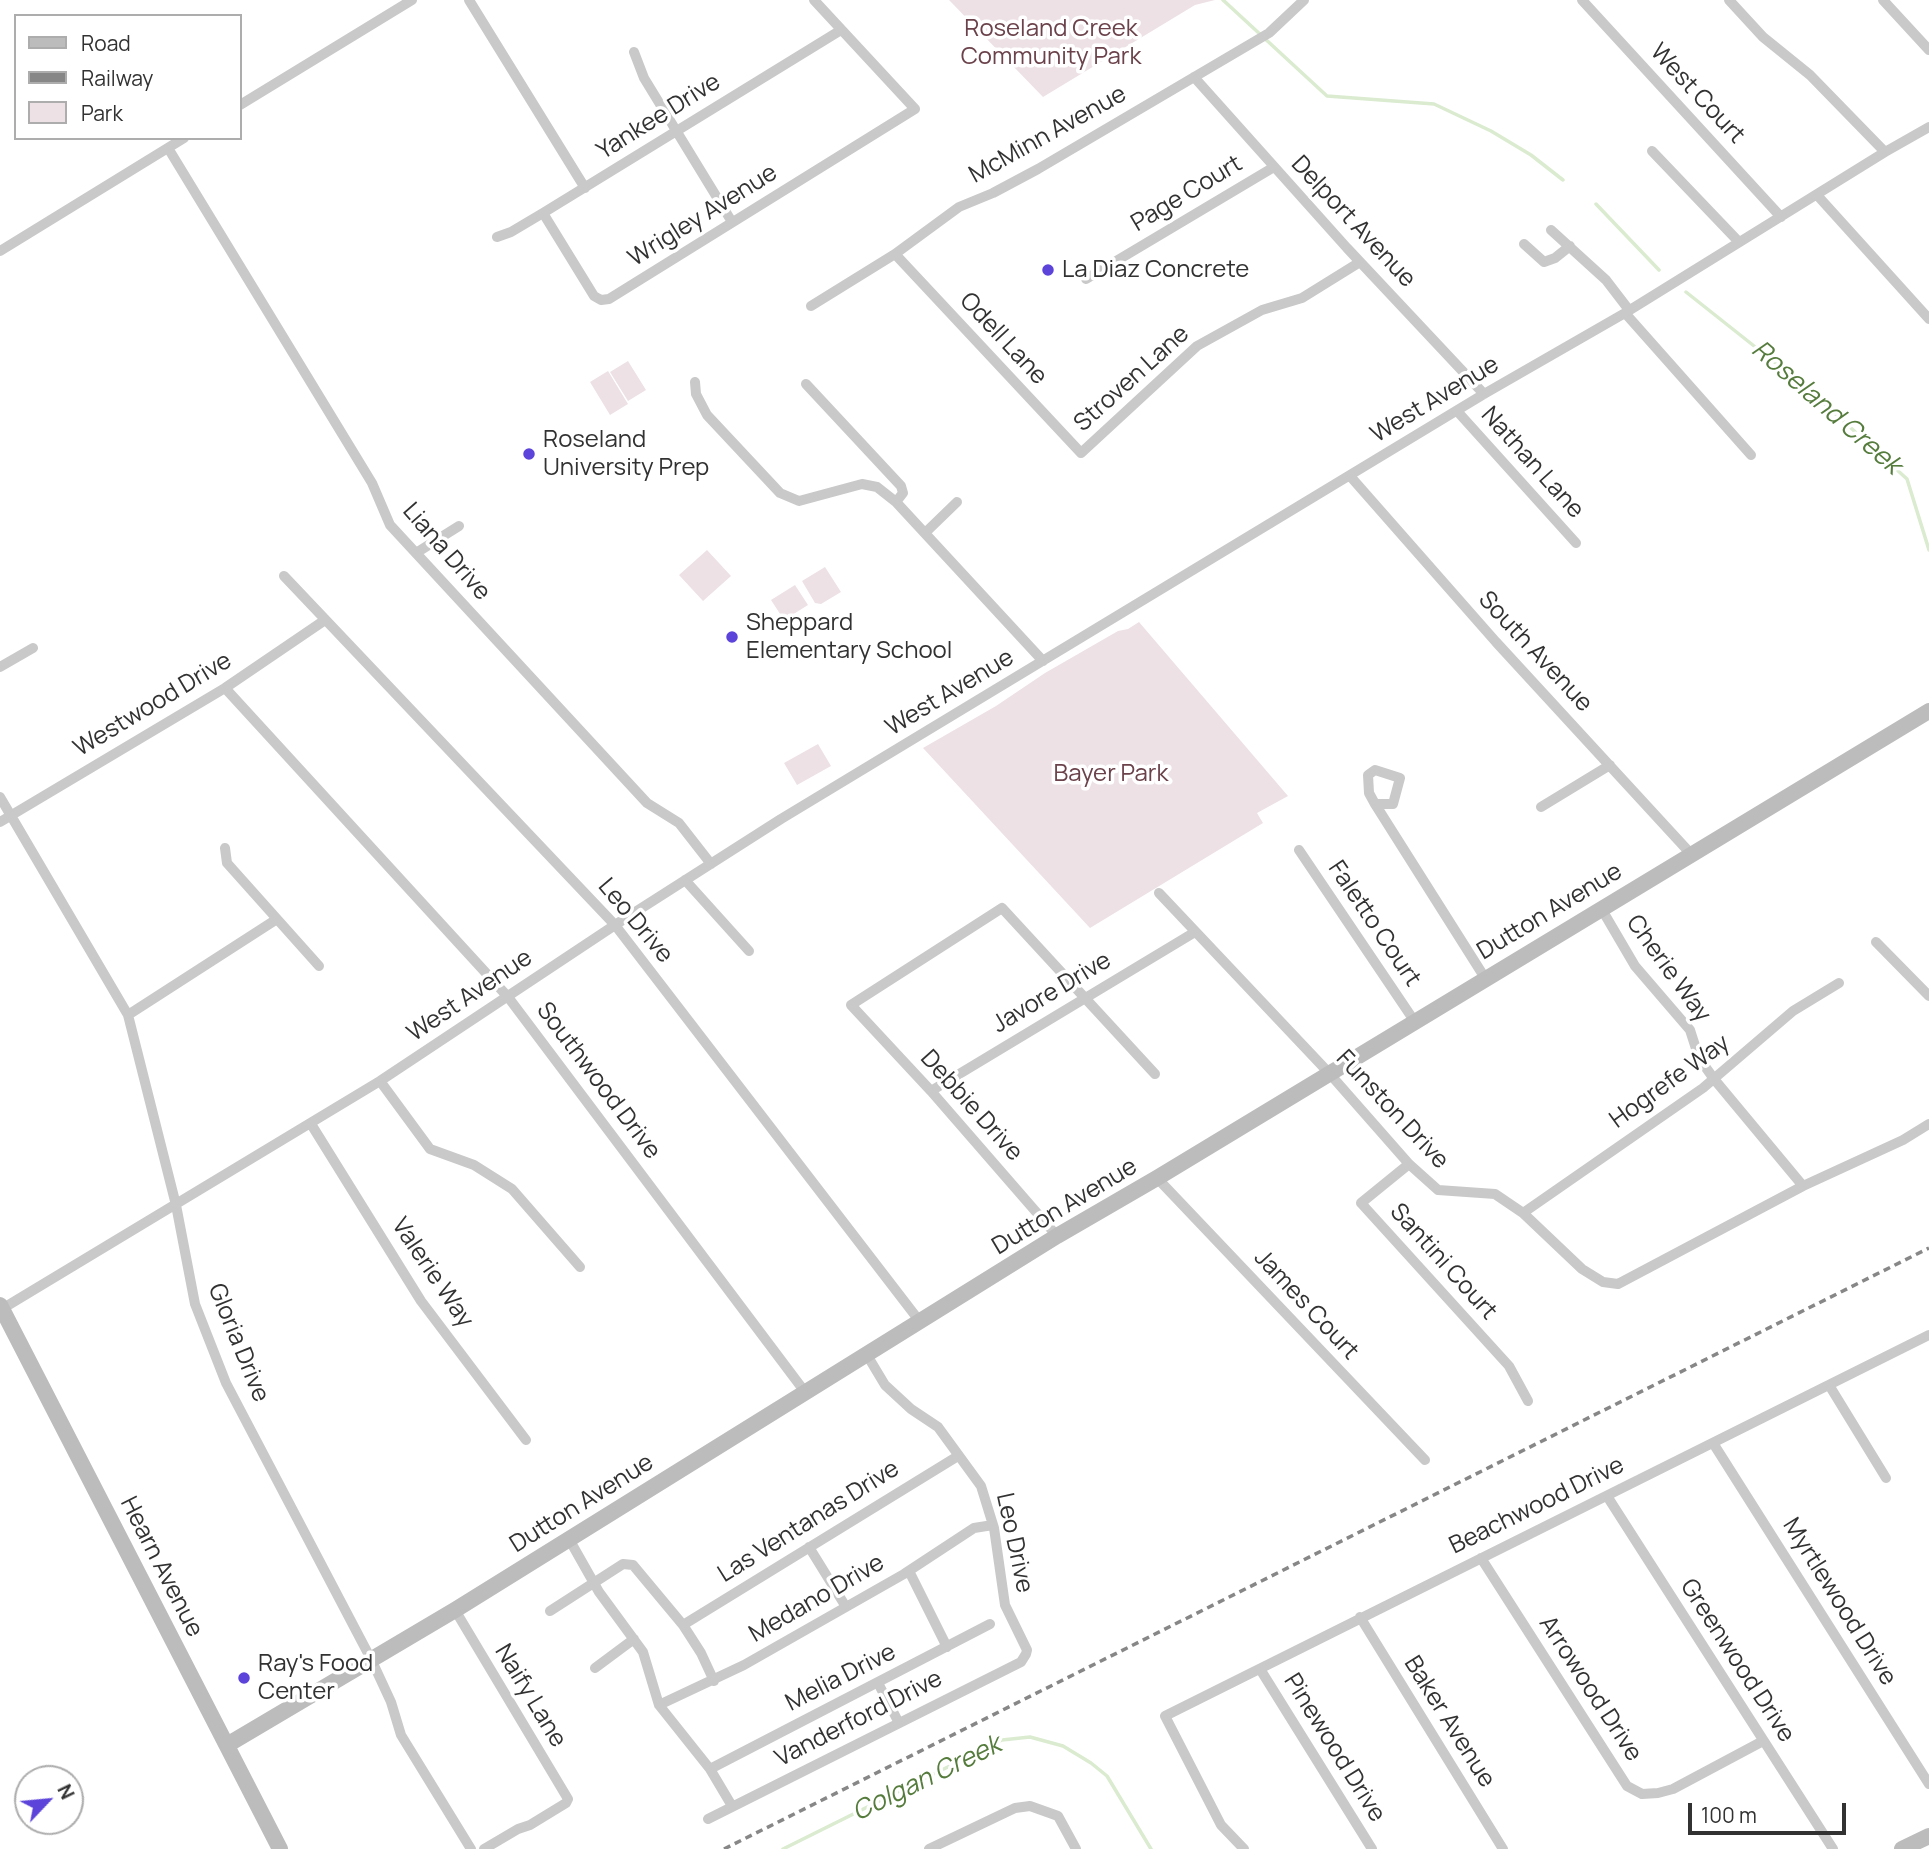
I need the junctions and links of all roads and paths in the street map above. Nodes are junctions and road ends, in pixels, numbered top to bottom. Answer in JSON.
{"nodes":[{"id":1,"x":412,"y":0,"type":"edge"},
{"id":2,"x":469,"y":0,"type":"edge"},
{"id":3,"x":814,"y":0,"type":"edge"},
{"id":4,"x":1304,"y":0,"type":"edge"},
{"id":5,"x":1582,"y":0,"type":"edge"},
{"id":6,"x":1729,"y":0,"type":"edge"},
{"id":7,"x":1883,"y":0,"type":"edge"},
{"id":8,"x":841,"y":30,"type":"junction"},
{"id":9,"x":1929,"y":50,"type":"edge"},
{"id":10,"x":634,"y":52,"type":"dead end"},
{"id":11,"x":1194,"y":78,"type":"junction"},
{"id":12,"x":242,"y":104,"type":"edge"},
{"id":13,"x":1929,"y":127,"type":"edge"},
{"id":14,"x":676,"y":131,"type":"junction"},
{"id":15,"x":181,"y":140,"type":"edge"},
{"id":16,"x":168,"y":148,"type":"junction"},
{"id":17,"x":1653,"y":151,"type":"dead end"},
{"id":18,"x":1885,"y":152,"type":"junction"},
{"id":19,"x":1274,"y":167,"type":"junction"},
{"id":20,"x":584,"y":188,"type":"junction"},
{"id":21,"x":1817,"y":195,"type":"junction"},
{"id":22,"x":543,"y":213,"type":"junction"},
{"id":23,"x":1781,"y":216,"type":"junction"},
{"id":24,"x":732,"y":222,"type":"junction"},
{"id":25,"x":1551,"y":230,"type":"dead end"},
{"id":26,"x":497,"y":237,"type":"dead end"},
{"id":27,"x":1738,"y":241,"type":"junction"},
{"id":28,"x":1524,"y":244,"type":"dead end"},
{"id":29,"x":1570,"y":246,"type":"junction"},
{"id":30,"x":0,"y":251,"type":"edge"},
{"id":31,"x":895,"y":254,"type":"junction"},
{"id":32,"x":1360,"y":262,"type":"junction"},
{"id":33,"x":1086,"y":279,"type":"dead end"},
{"id":34,"x":811,"y":306,"type":"dead end"},
{"id":35,"x":1627,"y":311,"type":"junction"},
{"id":36,"x":1929,"y":319,"type":"edge"},
{"id":37,"x":695,"y":382,"type":"dead end"},
{"id":38,"x":806,"y":384,"type":"dead end"},
{"id":39,"x":1484,"y":394,"type":"junction"},
{"id":40,"x":1457,"y":411,"type":"junction"},
{"id":41,"x":1081,"y":453,"type":"joint"},
{"id":42,"x":1751,"y":456,"type":"dead end"},
{"id":43,"x":1350,"y":477,"type":"junction"},
{"id":44,"x":896,"y":502,"type":"junction"},
{"id":45,"x":957,"y":502,"type":"dead end"},
{"id":46,"x":459,"y":526,"type":"dead end"},
{"id":47,"x":925,"y":533,"type":"junction"},
{"id":48,"x":1576,"y":543,"type":"dead end"},
{"id":49,"x":416,"y":554,"type":"junction"},
{"id":50,"x":284,"y":576,"type":"dead end"},
{"id":51,"x":325,"y":621,"type":"junction"},
{"id":52,"x":33,"y":648,"type":"dead end"},
{"id":53,"x":1044,"y":661,"type":"junction"},
{"id":54,"x":0,"y":667,"type":"edge"},
{"id":55,"x":225,"y":688,"type":"junction"},
{"id":56,"x":1927,"y":718,"type":"edge"},
{"id":57,"x":1610,"y":765,"type":"junction"},
{"id":58,"x":0,"y":797,"type":"edge"},
{"id":59,"x":1376,"y":804,"type":"dead end"},
{"id":60,"x":1541,"y":807,"type":"dead end"},
{"id":61,"x":12,"y":815,"type":"junction"},
{"id":62,"x":0,"y":822,"type":"edge"},
{"id":63,"x":225,"y":848,"type":"dead end"},
{"id":64,"x":1299,"y":850,"type":"dead end"},
{"id":65,"x":1691,"y":854,"type":"junction"},
{"id":66,"x":710,"y":864,"type":"junction"},
{"id":67,"x":685,"y":880,"type":"junction"},
{"id":68,"x":1159,"y":893,"type":"dead end"},
{"id":69,"x":1601,"y":908,"type":"junction"},
{"id":70,"x":277,"y":919,"type":"junction"},
{"id":71,"x":615,"y":925,"type":"junction"},
{"id":72,"x":1195,"y":932,"type":"junction"},
{"id":73,"x":1876,"y":942,"type":"dead end"},
{"id":74,"x":749,"y":951,"type":"dead end"},
{"id":75,"x":319,"y":967,"type":"dead end"},
{"id":76,"x":1485,"y":978,"type":"junction"},
{"id":77,"x":1839,"y":983,"type":"dead end"},
{"id":78,"x":1929,"y":996,"type":"edge"},
{"id":79,"x":508,"y":997,"type":"junction"},
{"id":80,"x":1086,"y":998,"type":"junction"},
{"id":81,"x":128,"y":1015,"type":"junction"},
{"id":82,"x":1415,"y":1021,"type":"junction"},
{"id":83,"x":1329,"y":1073,"type":"junction"},
{"id":84,"x":1155,"y":1074,"type":"dead end"},
{"id":85,"x":1714,"y":1079,"type":"junction"},
{"id":86,"x":380,"y":1081,"type":"junction"},
{"id":87,"x":932,"y":1091,"type":"junction"},
{"id":88,"x":311,"y":1124,"type":"junction"},
{"id":89,"x":1929,"y":1124,"type":"edge"},
{"id":90,"x":1409,"y":1164,"type":"junction"},
{"id":91,"x":1157,"y":1178,"type":"junction"},
{"id":92,"x":1803,"y":1186,"type":"junction"},
{"id":93,"x":176,"y":1205,"type":"junction"},
{"id":94,"x":1523,"y":1213,"type":"junction"},
{"id":95,"x":1057,"y":1236,"type":"junction"},
{"id":96,"x":580,"y":1267,"type":"dead end"},
{"id":97,"x":1,"y":1307,"type":"edge"},
{"id":98,"x":921,"y":1323,"type":"junction"},
{"id":99,"x":1929,"y":1335,"type":"edge"},
{"id":100,"x":867,"y":1355,"type":"junction"},
{"id":101,"x":1829,"y":1385,"type":"junction"},
{"id":102,"x":805,"y":1392,"type":"junction"},
{"id":103,"x":1528,"y":1401,"type":"dead end"},
{"id":104,"x":526,"y":1440,"type":"dead end"},
{"id":105,"x":1713,"y":1443,"type":"junction"},
{"id":106,"x":958,"y":1456,"type":"junction"},
{"id":107,"x":1424,"y":1460,"type":"dead end"},
{"id":108,"x":1886,"y":1478,"type":"dead end"},
{"id":109,"x":1607,"y":1496,"type":"junction"},
{"id":110,"x":993,"y":1525,"type":"junction"},
{"id":111,"x":569,"y":1539,"type":"junction"},
{"id":112,"x":809,"y":1547,"type":"junction"},
{"id":113,"x":1481,"y":1558,"type":"junction"},
{"id":114,"x":909,"y":1571,"type":"junction"},
{"id":115,"x":593,"y":1582,"type":"junction"},
{"id":116,"x":846,"y":1607,"type":"junction"},
{"id":117,"x":455,"y":1610,"type":"junction"},
{"id":118,"x":550,"y":1611,"type":"dead end"},
{"id":119,"x":1360,"y":1617,"type":"junction"},
{"id":120,"x":990,"y":1624,"type":"dead end"},
{"id":121,"x":683,"y":1625,"type":"junction"},
{"id":122,"x":634,"y":1639,"type":"junction"},
{"id":123,"x":947,"y":1647,"type":"junction"},
{"id":124,"x":1026,"y":1654,"type":"joint"},
{"id":125,"x":372,"y":1661,"type":"junction"},
{"id":126,"x":595,"y":1668,"type":"dead end"},
{"id":127,"x":1260,"y":1669,"type":"junction"},
{"id":128,"x":714,"y":1681,"type":"junction"},
{"id":129,"x":878,"y":1683,"type":"junction"},
{"id":130,"x":659,"y":1705,"type":"junction"},
{"id":131,"x":898,"y":1723,"type":"junction"},
{"id":132,"x":1763,"y":1741,"type":"junction"},
{"id":133,"x":227,"y":1745,"type":"junction"},
{"id":134,"x":710,"y":1769,"type":"junction"},
{"id":135,"x":1929,"y":1784,"type":"edge"},
{"id":136,"x":732,"y":1806,"type":"junction"},
{"id":137,"x":708,"y":1819,"type":"dead end"},
{"id":138,"x":1929,"y":1836,"type":"edge"},
{"id":139,"x":952,"y":1837,"type":"junction"},
{"id":140,"x":280,"y":1849,"type":"edge"},
{"id":141,"x":471,"y":1849,"type":"edge"},
{"id":142,"x":484,"y":1849,"type":"edge"},
{"id":143,"x":929,"y":1849,"type":"edge"},
{"id":144,"x":957,"y":1849,"type":"edge"},
{"id":145,"x":1076,"y":1849,"type":"edge"},
{"id":146,"x":1244,"y":1849,"type":"edge"},
{"id":147,"x":1372,"y":1849,"type":"edge"},
{"id":148,"x":1503,"y":1849,"type":"edge"},
{"id":149,"x":1833,"y":1849,"type":"edge"},
{"id":150,"x":1902,"y":1849,"type":"edge"}],
"edges":[{"from":1,"to":12,"type":"street"},
{"from":2,"to":20,"type":"street"},
{"from":3,"to":8,"type":"street"},
{"from":4,"to":11,"type":"street","name":"McMinn Avenue"},
{"from":5,"to":23,"type":"street","name":"West Court"},
{"from":6,"to":18,"type":"street"},
{"from":7,"to":9,"type":"street"},
{"from":8,"to":14,"type":"street","name":"Yankee Drive"},
{"from":8,"to":24,"type":"street","name":"Wrigley Avenue"},
{"from":10,"to":14,"type":"street"},
{"from":11,"to":19,"type":"street","name":"Delport Avenue"},
{"from":11,"to":31,"type":"street","name":"McMinn Avenue"},
{"from":13,"to":18,"type":"street","name":"West Avenue"},
{"from":14,"to":20,"type":"street","name":"Yankee Drive"},
{"from":14,"to":24,"type":"street"},
{"from":15,"to":16,"type":"street"},
{"from":16,"to":30,"type":"street"},
{"from":16,"to":49,"type":"street","name":"Liana Drive"},
{"from":17,"to":27,"type":"street"},
{"from":18,"to":21,"type":"street","name":"West Avenue"},
{"from":19,"to":32,"type":"street","name":"Delport Avenue"},
{"from":19,"to":33,"type":"street","name":"Page Court"},
{"from":20,"to":22,"type":"street","name":"Yankee Drive"},
{"from":21,"to":23,"type":"street","name":"West Avenue"},
{"from":21,"to":36,"type":"street"},
{"from":22,"to":24,"type":"street","name":"Wrigley Avenue"},
{"from":22,"to":26,"type":"street","name":"Yankee Drive"},
{"from":23,"to":27,"type":"street","name":"West Avenue"},
{"from":25,"to":29,"type":"street"},
{"from":27,"to":35,"type":"street","name":"West Avenue"},
{"from":28,"to":29,"type":"street"},
{"from":29,"to":35,"type":"street"},
{"from":31,"to":34,"type":"street","name":"McMinn Avenue"},
{"from":31,"to":41,"type":"street","name":"Odell Lane"},
{"from":32,"to":39,"type":"street","name":"Delport Avenue"},
{"from":32,"to":41,"type":"street","name":"Stroven Lane"},
{"from":35,"to":39,"type":"street","name":"West Avenue"},
{"from":35,"to":42,"type":"street"},
{"from":37,"to":44,"type":"street"},
{"from":38,"to":44,"type":"street"},
{"from":39,"to":40,"type":"street","name":"West Avenue"},
{"from":40,"to":43,"type":"street","name":"West Avenue"},
{"from":40,"to":48,"type":"street","name":"Nathan Lane"},
{"from":43,"to":53,"type":"street","name":"West Avenue"},
{"from":43,"to":57,"type":"street","name":"South Avenue"},
{"from":44,"to":47,"type":"street"},
{"from":45,"to":47,"type":"street"},
{"from":46,"to":49,"type":"street"},
{"from":47,"to":53,"type":"street"},
{"from":49,"to":66,"type":"street","name":"Liana Drive"},
{"from":50,"to":51,"type":"street","name":"Leo Drive"},
{"from":51,"to":55,"type":"street","name":"Westwood Drive"},
{"from":51,"to":71,"type":"street","name":"Leo Drive"},
{"from":52,"to":54,"type":"street"},
{"from":53,"to":66,"type":"street","name":"West Avenue"},
{"from":55,"to":61,"type":"street","name":"Westwood Drive"},
{"from":55,"to":79,"type":"street","name":"Southwood Drive"},
{"from":56,"to":65,"type":"main road","name":"Dutton Avenue"},
{"from":57,"to":60,"type":"street"},
{"from":57,"to":65,"type":"street","name":"South Avenue"},
{"from":58,"to":61,"type":"street","name":"Gloria Drive"},
{"from":59,"to":76,"type":"street"},
{"from":61,"to":62,"type":"street","name":"Westwood Drive"},
{"from":61,"to":81,"type":"street","name":"Gloria Drive"},
{"from":63,"to":70,"type":"street"},
{"from":64,"to":82,"type":"street","name":"Faletto Court"},
{"from":65,"to":69,"type":"main road","name":"Dutton Avenue"},
{"from":66,"to":67,"type":"street","name":"West Avenue"},
{"from":67,"to":71,"type":"street","name":"West Avenue"},
{"from":67,"to":74,"type":"street"},
{"from":68,"to":72,"type":"street","name":"Funston Drive"},
{"from":69,"to":76,"type":"main road","name":"Dutton Avenue"},
{"from":69,"to":85,"type":"street","name":"Cherie Way"},
{"from":70,"to":75,"type":"street"},
{"from":70,"to":81,"type":"street"},
{"from":71,"to":79,"type":"street","name":"West Avenue"},
{"from":71,"to":98,"type":"street","name":"Leo Drive"},
{"from":72,"to":80,"type":"street","name":"Javore Drive"},
{"from":72,"to":83,"type":"street","name":"Funston Drive"},
{"from":73,"to":78,"type":"street"},
{"from":76,"to":82,"type":"main road","name":"Dutton Avenue"},
{"from":77,"to":85,"type":"street","name":"Hogrefe Way"},
{"from":79,"to":86,"type":"street","name":"West Avenue"},
{"from":79,"to":102,"type":"street","name":"Southwood Drive"},
{"from":80,"to":84,"type":"street"},
{"from":80,"to":87,"type":"street","name":"Javore Drive"},
{"from":80,"to":87,"type":"street","name":"Debbie Drive"},
{"from":81,"to":93,"type":"street","name":"Gloria Drive"},
{"from":82,"to":83,"type":"main road","name":"Dutton Avenue"},
{"from":83,"to":90,"type":"street","name":"Funston Drive"},
{"from":83,"to":91,"type":"main road","name":"Dutton Avenue"},
{"from":85,"to":92,"type":"street","name":"Cherie Way"},
{"from":85,"to":94,"type":"street","name":"Hogrefe Way"},
{"from":86,"to":88,"type":"street","name":"West Avenue"},
{"from":86,"to":96,"type":"street"},
{"from":87,"to":95,"type":"street","name":"Debbie Drive"},
{"from":88,"to":93,"type":"street","name":"West Avenue"},
{"from":88,"to":104,"type":"street","name":"Valerie Way"},
{"from":89,"to":92,"type":"street","name":"Funston Drive"},
{"from":90,"to":94,"type":"street","name":"Funston Drive"},
{"from":90,"to":103,"type":"street","name":"Santini Court"},
{"from":91,"to":95,"type":"main road","name":"Dutton Avenue"},
{"from":91,"to":107,"type":"street","name":"James Court"},
{"from":92,"to":94,"type":"street","name":"Funston Drive"},
{"from":93,"to":97,"type":"street","name":"West Avenue"},
{"from":93,"to":125,"type":"street","name":"Gloria Drive"},
{"from":95,"to":98,"type":"main road","name":"Dutton Avenue"},
{"from":97,"to":133,"type":"main road","name":"Hearn Avenue"},
{"from":98,"to":100,"type":"main road","name":"Dutton Avenue"},
{"from":99,"to":101,"type":"street","name":"Beachwood Drive"},
{"from":100,"to":102,"type":"main road","name":"Dutton Avenue"},
{"from":100,"to":106,"type":"street","name":"Leo Drive"},
{"from":101,"to":105,"type":"street","name":"Beachwood Drive"},
{"from":101,"to":108,"type":"street"},
{"from":102,"to":111,"type":"main road","name":"Dutton Avenue"},
{"from":105,"to":109,"type":"street","name":"Beachwood Drive"},
{"from":105,"to":135,"type":"street","name":"Myrtlewood Drive"},
{"from":106,"to":110,"type":"street","name":"Leo Drive"},
{"from":106,"to":112,"type":"street","name":"Las Ventanas Drive"},
{"from":109,"to":113,"type":"street","name":"Beachwood Drive"},
{"from":109,"to":132,"type":"street","name":"Greenwood Drive"},
{"from":110,"to":114,"type":"street","name":"Medano Drive"},
{"from":110,"to":124,"type":"street","name":"Leo Drive"},
{"from":111,"to":115,"type":"street"},
{"from":111,"to":117,"type":"main road","name":"Dutton Avenue"},
{"from":112,"to":116,"type":"street"},
{"from":112,"to":121,"type":"street","name":"Las Ventanas Drive"},
{"from":113,"to":119,"type":"street","name":"Beachwood Drive"},
{"from":113,"to":132,"type":"street","name":"Arrowood Drive"},
{"from":114,"to":116,"type":"street","name":"Medano Drive"},
{"from":114,"to":123,"type":"street"},
{"from":115,"to":118,"type":"street"},
{"from":115,"to":121,"type":"street"},
{"from":115,"to":122,"type":"street"},
{"from":116,"to":128,"type":"street","name":"Medano Drive"},
{"from":117,"to":125,"type":"main road","name":"Dutton Avenue"},
{"from":117,"to":142,"type":"street","name":"Naify Lane"},
{"from":119,"to":127,"type":"street","name":"Beachwood Drive"},
{"from":119,"to":148,"type":"street","name":"Baker Avenue"},
{"from":120,"to":123,"type":"street","name":"Melia Drive"},
{"from":121,"to":128,"type":"street"},
{"from":122,"to":126,"type":"street"},
{"from":122,"to":130,"type":"street"},
{"from":123,"to":129,"type":"street","name":"Melia Drive"},
{"from":124,"to":131,"type":"street","name":"Vanderford Drive"},
{"from":125,"to":133,"type":"main road","name":"Dutton Avenue"},
{"from":125,"to":141,"type":"street","name":"Gloria Drive"},
{"from":127,"to":146,"type":"street","name":"Beachwood Drive"},
{"from":127,"to":147,"type":"street","name":"Pinewood Drive"},
{"from":128,"to":130,"type":"street","name":"Medano Drive"},
{"from":129,"to":131,"type":"street"},
{"from":129,"to":134,"type":"street","name":"Melia Drive"},
{"from":130,"to":134,"type":"street"},
{"from":131,"to":136,"type":"street","name":"Vanderford Drive"},
{"from":132,"to":149,"type":"street","name":"Greenwood Drive"},
{"from":133,"to":140,"type":"main road","name":"Hearn Avenue"},
{"from":134,"to":136,"type":"street"},
{"from":136,"to":137,"type":"street","name":"Vanderford Drive"},
{"from":138,"to":150,"type":"main road"},
{"from":139,"to":143,"type":"street"},
{"from":139,"to":144,"type":"street"},
{"from":139,"to":145,"type":"street"}]}
